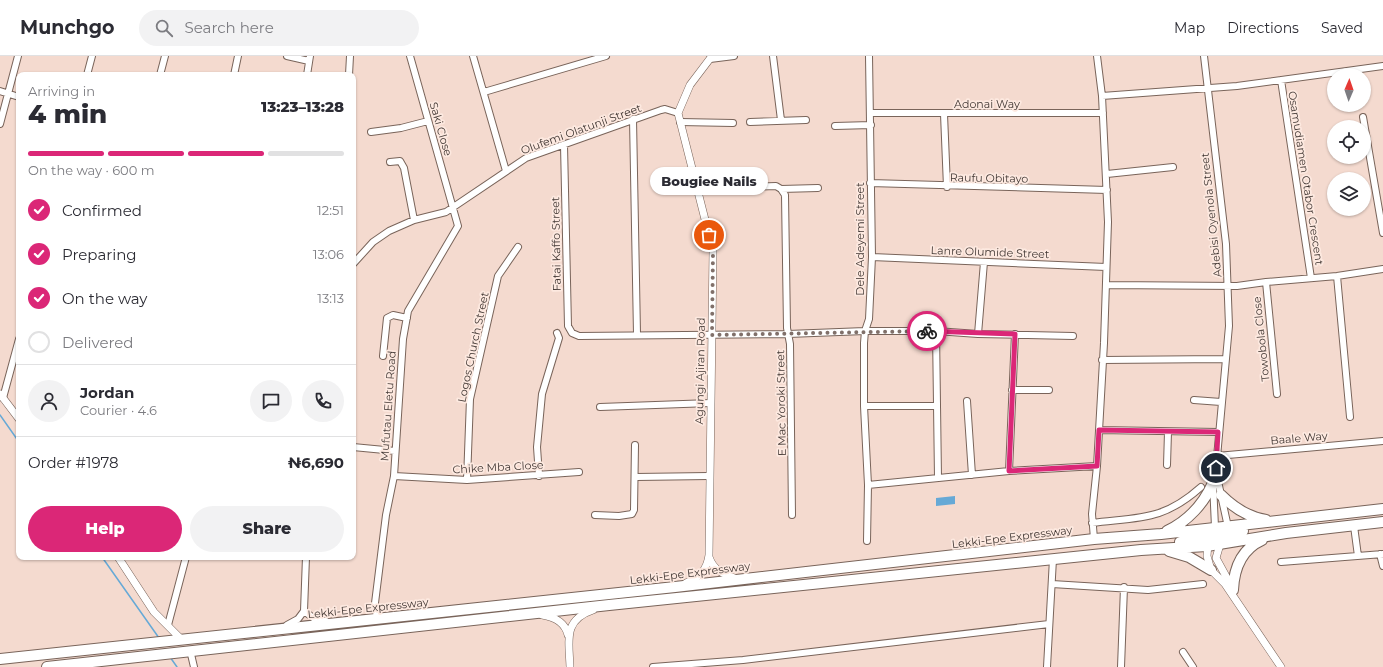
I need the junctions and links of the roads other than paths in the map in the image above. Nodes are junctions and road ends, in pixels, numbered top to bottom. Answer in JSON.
{"nodes":[{"id":1,"x":18,"y":56,"type":"edge"},
{"id":2,"x":92,"y":56,"type":"edge"},
{"id":3,"x":165,"y":56,"type":"edge"},
{"id":4,"x":238,"y":56,"type":"edge"},
{"id":5,"x":288,"y":56,"type":"edge"},
{"id":6,"x":350,"y":56,"type":"edge"},
{"id":7,"x":410,"y":56,"type":"edge"},
{"id":8,"x":473,"y":56,"type":"edge"},
{"id":9,"x":606,"y":56,"type":"edge"},
{"id":10,"x":734,"y":56,"type":"edge"},
{"id":11,"x":773,"y":56,"type":"edge"},
{"id":12,"x":869,"y":56,"type":"edge"},
{"id":13,"x":1097,"y":56,"type":"edge"},
{"id":14,"x":1204,"y":56,"type":"edge"},
{"id":15,"x":711,"y":57,"type":"edge"},
{"id":16,"x":309,"y":59,"type":"edge"},
{"id":17,"x":1383,"y":66,"type":"edge"},
{"id":18,"x":88,"y":72,"type":"edge"},
{"id":19,"x":161,"y":72,"type":"edge"},
{"id":20,"x":235,"y":72,"type":"edge"},
{"id":21,"x":307,"y":72,"type":"edge"},
{"id":22,"x":349,"y":72,"type":"edge"},
{"id":23,"x":1281,"y":80,"type":"junction"},
{"id":24,"x":1207,"y":88,"type":"junction"},
{"id":25,"x":0,"y":91,"type":"edge"},
{"id":26,"x":484,"y":92,"type":"junction"},
{"id":27,"x":8,"y":94,"type":"junction"},
{"id":28,"x":16,"y":96,"type":"edge"},
{"id":29,"x":1102,"y":96,"type":"junction"},
{"id":30,"x":678,"y":113,"type":"junction"},
{"id":31,"x":870,"y":113,"type":"junction"},
{"id":32,"x":1103,"y":113,"type":"junction"},
{"id":33,"x":944,"y":114,"type":"junction"},
{"id":34,"x":1363,"y":117,"type":"dead end"},
{"id":35,"x":633,"y":119,"type":"junction"},
{"id":36,"x":781,"y":120,"type":"junction"},
{"id":37,"x":806,"y":120,"type":"dead end"},
{"id":38,"x":428,"y":121,"type":"junction"},
{"id":39,"x":680,"y":122,"type":"junction"},
{"id":40,"x":750,"y":122,"type":"dead end"},
{"id":41,"x":733,"y":123,"type":"dead end"},
{"id":42,"x":0,"y":124,"type":"edge"},
{"id":43,"x":871,"y":125,"type":"junction"},
{"id":44,"x":835,"y":126,"type":"dead end"},
{"id":45,"x":371,"y":132,"type":"dead end"},
{"id":46,"x":564,"y":145,"type":"junction"},
{"id":47,"x":390,"y":162,"type":"dead end"},
{"id":48,"x":1173,"y":167,"type":"dead end"},
{"id":49,"x":506,"y":170,"type":"junction"},
{"id":50,"x":1107,"y":174,"type":"junction"},
{"id":51,"x":870,"y":183,"type":"junction"},
{"id":52,"x":947,"y":187,"type":"junction"},
{"id":53,"x":818,"y":188,"type":"dead end"},
{"id":54,"x":698,"y":189,"type":"junction"},
{"id":55,"x":781,"y":189,"type":"junction"},
{"id":56,"x":1107,"y":190,"type":"junction"},
{"id":57,"x":452,"y":208,"type":"junction"},
{"id":58,"x":414,"y":220,"type":"junction"},
{"id":59,"x":1383,"y":233,"type":"edge"},
{"id":60,"x":518,"y":247,"type":"dead end"},
{"id":61,"x":356,"y":255,"type":"edge"},
{"id":62,"x":872,"y":257,"type":"junction"},
{"id":63,"x":984,"y":262,"type":"junction"},
{"id":64,"x":1106,"y":267,"type":"junction"},
{"id":65,"x":1383,"y":269,"type":"edge"},
{"id":66,"x":1337,"y":276,"type":"junction"},
{"id":67,"x":1311,"y":278,"type":"junction"},
{"id":68,"x":1266,"y":282,"type":"junction"},
{"id":69,"x":1106,"y":285,"type":"junction"},
{"id":70,"x":1228,"y":286,"type":"junction"},
{"id":71,"x":407,"y":318,"type":"junction"},
{"id":72,"x":865,"y":331,"type":"junction"},
{"id":73,"x":936,"y":331,"type":"junction"},
{"id":74,"x":557,"y":333,"type":"dead end"},
{"id":75,"x":637,"y":334,"type":"junction"},
{"id":76,"x":788,"y":334,"type":"junction"},
{"id":77,"x":978,"y":334,"type":"junction"},
{"id":78,"x":1015,"y":334,"type":"junction"},
{"id":79,"x":712,"y":335,"type":"junction"},
{"id":80,"x":1073,"y":336,"type":"dead end"},
{"id":81,"x":16,"y":349,"type":"edge"},
{"id":82,"x":383,"y":356,"type":"dead end"},
{"id":83,"x":1225,"y":359,"type":"junction"},
{"id":84,"x":1102,"y":360,"type":"junction"},
{"id":85,"x":1012,"y":390,"type":"junction"},
{"id":86,"x":1049,"y":390,"type":"dead end"},
{"id":87,"x":1277,"y":394,"type":"dead end"},
{"id":88,"x":2,"y":396,"type":"edge"},
{"id":89,"x":1194,"y":400,"type":"dead end"},
{"id":90,"x":966,"y":401,"type":"dead end"},
{"id":91,"x":1221,"y":402,"type":"junction"},
{"id":92,"x":711,"y":403,"type":"junction"},
{"id":93,"x":864,"y":406,"type":"junction"},
{"id":94,"x":937,"y":406,"type":"junction"},
{"id":95,"x":600,"y":407,"type":"dead end"},
{"id":96,"x":16,"y":415,"type":"edge"},
{"id":97,"x":1350,"y":417,"type":"dead end"},
{"id":98,"x":1099,"y":430,"type":"junction"},
{"id":99,"x":1168,"y":432,"type":"junction"},
{"id":100,"x":1218,"y":432,"type":"junction"},
{"id":101,"x":1383,"y":441,"type":"edge"},
{"id":102,"x":636,"y":445,"type":"dead end"},
{"id":103,"x":356,"y":447,"type":"edge"},
{"id":104,"x":395,"y":451,"type":"junction"},
{"id":105,"x":1217,"y":456,"type":"junction"},
{"id":106,"x":1097,"y":466,"type":"junction"},
{"id":107,"x":1167,"y":466,"type":"dead end"},
{"id":108,"x":1216,"y":468,"type":"junction"},
{"id":109,"x":1009,"y":471,"type":"junction"},
{"id":110,"x":579,"y":472,"type":"dead end"},
{"id":111,"x":972,"y":475,"type":"junction"},
{"id":112,"x":394,"y":476,"type":"junction"},
{"id":113,"x":539,"y":476,"type":"junction"},
{"id":114,"x":709,"y":476,"type":"junction"},
{"id":115,"x":636,"y":477,"type":"junction"},
{"id":116,"x":938,"y":478,"type":"junction"},
{"id":117,"x":467,"y":480,"type":"junction"},
{"id":118,"x":1213,"y":482,"type":"junction"},
{"id":119,"x":868,"y":485,"type":"junction"},
{"id":120,"x":1201,"y":487,"type":"dead end"},
{"id":121,"x":1221,"y":494,"type":"junction"},
{"id":122,"x":1383,"y":509,"type":"edge"},
{"id":123,"x":1360,"y":512,"type":"junction"},
{"id":124,"x":595,"y":515,"type":"dead end"},
{"id":125,"x":792,"y":515,"type":"dead end"},
{"id":126,"x":1282,"y":521,"type":"junction"},
{"id":127,"x":1383,"y":522,"type":"edge"},
{"id":128,"x":1092,"y":523,"type":"junction"},
{"id":129,"x":1354,"y":526,"type":"junction"},
{"id":130,"x":1228,"y":527,"type":"junction"},
{"id":131,"x":1213,"y":531,"type":"junction"},
{"id":132,"x":1286,"y":533,"type":"junction"},
{"id":133,"x":1161,"y":534,"type":"junction"},
{"id":134,"x":1094,"y":539,"type":"junction"},
{"id":135,"x":867,"y":541,"type":"dead end"},
{"id":136,"x":1222,"y":541,"type":"junction"},
{"id":137,"x":1207,"y":546,"type":"junction"},
{"id":138,"x":1141,"y":550,"type":"junction"},
{"id":139,"x":1105,"y":554,"type":"junction"},
{"id":140,"x":1381,"y":554,"type":"edge"},
{"id":141,"x":709,"y":556,"type":"junction"},
{"id":142,"x":1358,"y":556,"type":"junction"},
{"id":143,"x":1053,"y":559,"type":"junction"},
{"id":144,"x":120,"y":560,"type":"edge"},
{"id":145,"x":185,"y":560,"type":"edge"},
{"id":146,"x":306,"y":560,"type":"edge"},
{"id":147,"x":1281,"y":562,"type":"dead end"},
{"id":148,"x":1383,"y":566,"type":"edge"},
{"id":149,"x":1211,"y":570,"type":"junction"},
{"id":150,"x":737,"y":579,"type":"junction"},
{"id":151,"x":1052,"y":584,"type":"junction"},
{"id":152,"x":1203,"y":584,"type":"dead end"},
{"id":153,"x":674,"y":587,"type":"junction"},
{"id":154,"x":1124,"y":587,"type":"junction"},
{"id":155,"x":1233,"y":590,"type":"junction"},
{"id":156,"x":609,"y":605,"type":"junction"},
{"id":157,"x":1240,"y":608,"type":"junction"},
{"id":158,"x":304,"y":611,"type":"junction"},
{"id":159,"x":528,"y":614,"type":"junction"},
{"id":160,"x":377,"y":618,"type":"junction"},
{"id":161,"x":340,"y":622,"type":"junction"},
{"id":162,"x":1049,"y":624,"type":"junction"},
{"id":163,"x":168,"y":625,"type":"junction"},
{"id":164,"x":273,"y":631,"type":"junction"},
{"id":165,"x":569,"y":638,"type":"junction"},
{"id":166,"x":178,"y":641,"type":"junction"},
{"id":167,"x":102,"y":649,"type":"junction"},
{"id":168,"x":186,"y":651,"type":"junction"},
{"id":169,"x":1183,"y":652,"type":"dead end"},
{"id":170,"x":0,"y":659,"type":"edge"},
{"id":171,"x":0,"y":664,"type":"edge"},
{"id":172,"x":82,"y":665,"type":"edge"},
{"id":173,"x":47,"y":667,"type":"edge"},
{"id":174,"x":194,"y":667,"type":"edge"},
{"id":175,"x":570,"y":667,"type":"edge"},
{"id":176,"x":653,"y":667,"type":"edge"},
{"id":177,"x":1047,"y":667,"type":"edge"},
{"id":178,"x":1121,"y":667,"type":"edge"},
{"id":179,"x":1193,"y":667,"type":"edge"},
{"id":180,"x":1281,"y":667,"type":"edge"}],
"edges":[{"from":1,"to":27,"type":"street"},
{"from":2,"to":18,"type":"street"},
{"from":3,"to":19,"type":"street"},
{"from":4,"to":20,"type":"street"},
{"from":5,"to":16,"type":"street"},
{"from":6,"to":22,"type":"street"},
{"from":7,"to":38,"type":"street","name":"Saki Close"},
{"from":8,"to":26,"type":"street"},
{"from":9,"to":26,"type":"street"},
{"from":10,"to":15,"type":"street"},
{"from":11,"to":36,"type":"street"},
{"from":12,"to":31,"type":"street","name":"Dele Adeyemi Street"},
{"from":13,"to":29,"type":"street"},
{"from":14,"to":24,"type":"street","name":"Adebisi Oyenola Street"},
{"from":15,"to":30,"type":"street"},
{"from":16,"to":21,"type":"street"},
{"from":17,"to":23,"type":"street"},
{"from":23,"to":24,"type":"street"},
{"from":23,"to":67,"type":"street","name":"Osamudiamen Otabor Crescent"},
{"from":24,"to":29,"type":"street"},
{"from":24,"to":70,"type":"street","name":"Adebisi Oyenola Street"},
{"from":25,"to":27,"type":"street"},
{"from":26,"to":49,"type":"street"},
{"from":27,"to":28,"type":"street"},
{"from":27,"to":42,"type":"street"},
{"from":29,"to":32,"type":"street"},
{"from":30,"to":35,"type":"street","name":"Olufemi Olatunji Street"},
{"from":30,"to":39,"type":"street","name":"Agungi Ajiran Road"},
{"from":31,"to":33,"type":"street","name":"Adonai Way"},
{"from":31,"to":43,"type":"street","name":"Dele Adeyemi Street"},
{"from":32,"to":33,"type":"street","name":"Adonai Way"},
{"from":32,"to":50,"type":"street"},
{"from":33,"to":52,"type":"street"},
{"from":34,"to":59,"type":"street"},
{"from":35,"to":46,"type":"street","name":"Olufemi Olatunji Street"},
{"from":35,"to":75,"type":"street"},
{"from":36,"to":37,"type":"street"},
{"from":36,"to":40,"type":"street"},
{"from":38,"to":45,"type":"street"},
{"from":38,"to":57,"type":"street","name":"Saki Close"},
{"from":39,"to":41,"type":"street"},
{"from":39,"to":54,"type":"street","name":"Agungi Ajiran Road"},
{"from":43,"to":44,"type":"street"},
{"from":43,"to":51,"type":"street","name":"Dele Adeyemi Street"},
{"from":46,"to":49,"type":"street","name":"Olufemi Olatunji Street"},
{"from":46,"to":75,"type":"street","name":"Fatai Kaffo Street"},
{"from":47,"to":58,"type":"street"},
{"from":48,"to":50,"type":"street"},
{"from":49,"to":57,"type":"street","name":"Olufemi Olatunji Street"},
{"from":50,"to":56,"type":"street"},
{"from":51,"to":52,"type":"street","name":"Raufu Obitayo"},
{"from":51,"to":62,"type":"street","name":"Dele Adeyemi Street"},
{"from":52,"to":56,"type":"street","name":"Raufu Obitayo"},
{"from":53,"to":55,"type":"street"},
{"from":54,"to":55,"type":"street"},
{"from":54,"to":79,"type":"street","name":"Agungi Ajiran Road"},
{"from":55,"to":76,"type":"street","name":"E Mac Yoroki Street"},
{"from":56,"to":64,"type":"street"},
{"from":57,"to":58,"type":"street","name":"Olufemi Olatunji Street"},
{"from":57,"to":71,"type":"street","name":"Mufutau Eletu Road"},
{"from":58,"to":61,"type":"street","name":"Olufemi Olatunji Street"},
{"from":60,"to":117,"type":"street","name":"Logos Church Street"},
{"from":62,"to":63,"type":"street","name":"Lanre Olumide Street"},
{"from":62,"to":72,"type":"street","name":"Dele Adeyemi Street"},
{"from":63,"to":64,"type":"street","name":"Lanre Olumide Street"},
{"from":63,"to":77,"type":"street"},
{"from":64,"to":69,"type":"street"},
{"from":65,"to":66,"type":"street","name":"Osamudiamen Otabor Crescent"},
{"from":66,"to":67,"type":"street","name":"Osamudiamen Otabor Crescent"},
{"from":66,"to":97,"type":"street"},
{"from":67,"to":68,"type":"street","name":"Osamudiamen Otabor Crescent"},
{"from":68,"to":70,"type":"street","name":"Osamudiamen Otabor Crescent"},
{"from":68,"to":87,"type":"street","name":"Towobola Close"},
{"from":69,"to":70,"type":"street","name":"Osamudiamen Otabor Crescent"},
{"from":69,"to":84,"type":"street"},
{"from":70,"to":83,"type":"street","name":"Adebisi Oyenola Street"},
{"from":71,"to":82,"type":"street"},
{"from":71,"to":104,"type":"street","name":"Mufutau Eletu Road"},
{"from":72,"to":73,"type":"street"},
{"from":72,"to":76,"type":"street"},
{"from":72,"to":93,"type":"street","name":"Dele Adeyemi Street"},
{"from":73,"to":77,"type":"street"},
{"from":73,"to":94,"type":"street"},
{"from":74,"to":113,"type":"street"},
{"from":75,"to":79,"type":"street"},
{"from":76,"to":79,"type":"street"},
{"from":76,"to":125,"type":"street","name":"E Mac Yoroki Street"},
{"from":77,"to":78,"type":"street"},
{"from":78,"to":80,"type":"street"},
{"from":78,"to":85,"type":"street"},
{"from":79,"to":92,"type":"street","name":"Agungi Ajiran Road"},
{"from":81,"to":88,"type":"street"},
{"from":83,"to":84,"type":"street"},
{"from":83,"to":91,"type":"street","name":"Adebisi Oyenola Street"},
{"from":84,"to":98,"type":"street"},
{"from":85,"to":86,"type":"street"},
{"from":85,"to":109,"type":"street"},
{"from":88,"to":96,"type":"street"},
{"from":89,"to":91,"type":"street"},
{"from":90,"to":111,"type":"street"},
{"from":91,"to":100,"type":"street","name":"Adebisi Oyenola Street"},
{"from":92,"to":95,"type":"street"},
{"from":92,"to":114,"type":"street","name":"Agungi Ajiran Road"},
{"from":93,"to":94,"type":"street"},
{"from":93,"to":119,"type":"street","name":"Dele Adeyemi Street"},
{"from":94,"to":116,"type":"street"},
{"from":98,"to":99,"type":"street"},
{"from":98,"to":106,"type":"street"},
{"from":99,"to":100,"type":"street"},
{"from":99,"to":107,"type":"street"},
{"from":100,"to":105,"type":"street","name":"Adebisi Oyenola Street"},
{"from":101,"to":105,"type":"street","name":"Baale Way"},
{"from":102,"to":115,"type":"street"},
{"from":103,"to":104,"type":"street"},
{"from":104,"to":112,"type":"street","name":"Mufutau Eletu Road"},
{"from":105,"to":108,"type":"street","name":"Adebisi Oyenola Street"},
{"from":106,"to":109,"type":"street"},
{"from":106,"to":128,"type":"street"},
{"from":108,"to":118,"type":"street"},
{"from":108,"to":121,"type":"street"},
{"from":109,"to":111,"type":"street"},
{"from":110,"to":113,"type":"street","name":"Chike Mba Close"},
{"from":111,"to":116,"type":"street"},
{"from":112,"to":117,"type":"street","name":"Chike Mba Close"},
{"from":112,"to":160,"type":"street","name":"Mufutau Eletu Road"},
{"from":113,"to":117,"type":"street","name":"Chike Mba Close"},
{"from":114,"to":115,"type":"street"},
{"from":114,"to":141,"type":"street","name":"Agungi Ajiran Road"},
{"from":115,"to":124,"type":"street"},
{"from":116,"to":119,"type":"street"},
{"from":118,"to":131,"type":"street"},
{"from":118,"to":133,"type":"highway"},
{"from":119,"to":135,"type":"street","name":"Dele Adeyemi Street"},
{"from":120,"to":128,"type":"street"},
{"from":121,"to":126,"type":"highway"},
{"from":121,"to":130,"type":"street"},
{"from":122,"to":123,"type":"highway","name":"Lekki-Epe Expressway"},
{"from":123,"to":126,"type":"highway","name":"Lekki-Epe Expressway"},
{"from":123,"to":136,"type":"highway"},
{"from":126,"to":130,"type":"highway","name":"Lekki-Epe Expressway"},
{"from":127,"to":129,"type":"highway"},
{"from":128,"to":134,"type":"street"},
{"from":129,"to":132,"type":"highway"},
{"from":129,"to":142,"type":"street"},
{"from":130,"to":131,"type":"highway","name":"Lekki-Epe Expressway"},
{"from":130,"to":136,"type":"street"},
{"from":131,"to":133,"type":"highway","name":"Lekki-Epe Expressway"},
{"from":131,"to":137,"type":"street"},
{"from":131,"to":139,"type":"highway"},
{"from":132,"to":136,"type":"highway"},
{"from":132,"to":155,"type":"highway"},
{"from":133,"to":134,"type":"highway","name":"Lekki-Epe Expressway"},
{"from":134,"to":150,"type":"highway","name":"Lekki-Epe Expressway"},
{"from":136,"to":137,"type":"highway"},
{"from":136,"to":155,"type":"street"},
{"from":137,"to":138,"type":"highway","name":"Lekki-Epe Expressway"},
{"from":137,"to":149,"type":"street"},
{"from":138,"to":139,"type":"highway","name":"Lekki-Epe Expressway"},
{"from":138,"to":149,"type":"highway"},
{"from":139,"to":143,"type":"highway","name":"Lekki-Epe Expressway"},
{"from":140,"to":142,"type":"street"},
{"from":140,"to":148,"type":"street"},
{"from":141,"to":150,"type":"street"},
{"from":141,"to":153,"type":"street"},
{"from":142,"to":147,"type":"street"},
{"from":143,"to":151,"type":"street"},
{"from":143,"to":156,"type":"highway","name":"Lekki-Epe Expressway"},
{"from":144,"to":163,"type":"street"},
{"from":145,"to":163,"type":"street"},
{"from":146,"to":158,"type":"street"},
{"from":149,"to":157,"type":"street"},
{"from":150,"to":153,"type":"highway","name":"Lekki-Epe Expressway"},
{"from":151,"to":154,"type":"street"},
{"from":151,"to":162,"type":"street"},
{"from":152,"to":154,"type":"street"},
{"from":153,"to":160,"type":"highway","name":"Lekki-Epe Expressway"},
{"from":154,"to":178,"type":"street"},
{"from":155,"to":157,"type":"street"},
{"from":156,"to":159,"type":"highway","name":"Lekki-Epe Expressway"},
{"from":156,"to":165,"type":"street"},
{"from":157,"to":180,"type":"street"},
{"from":158,"to":161,"type":"street"},
{"from":158,"to":164,"type":"street"},
{"from":159,"to":165,"type":"street"},
{"from":159,"to":168,"type":"highway","name":"Lekki-Epe Expressway"},
{"from":160,"to":161,"type":"highway","name":"Lekki-Epe Expressway"},
{"from":161,"to":164,"type":"highway","name":"Lekki-Epe Expressway"},
{"from":162,"to":176,"type":"street"},
{"from":162,"to":177,"type":"street"},
{"from":163,"to":166,"type":"street"},
{"from":164,"to":166,"type":"highway","name":"Lekki-Epe Expressway"},
{"from":165,"to":175,"type":"street"},
{"from":166,"to":167,"type":"highway","name":"Lekki-Epe Expressway"},
{"from":167,"to":170,"type":"highway","name":"Lekki-Epe Expressway"},
{"from":167,"to":171,"type":"highway"},
{"from":168,"to":172,"type":"highway","name":"Lekki-Epe Expressway"},
{"from":168,"to":174,"type":"street"},
{"from":169,"to":179,"type":"street"},
{"from":172,"to":173,"type":"highway","name":"Lekki-Epe Expressway"}]}
